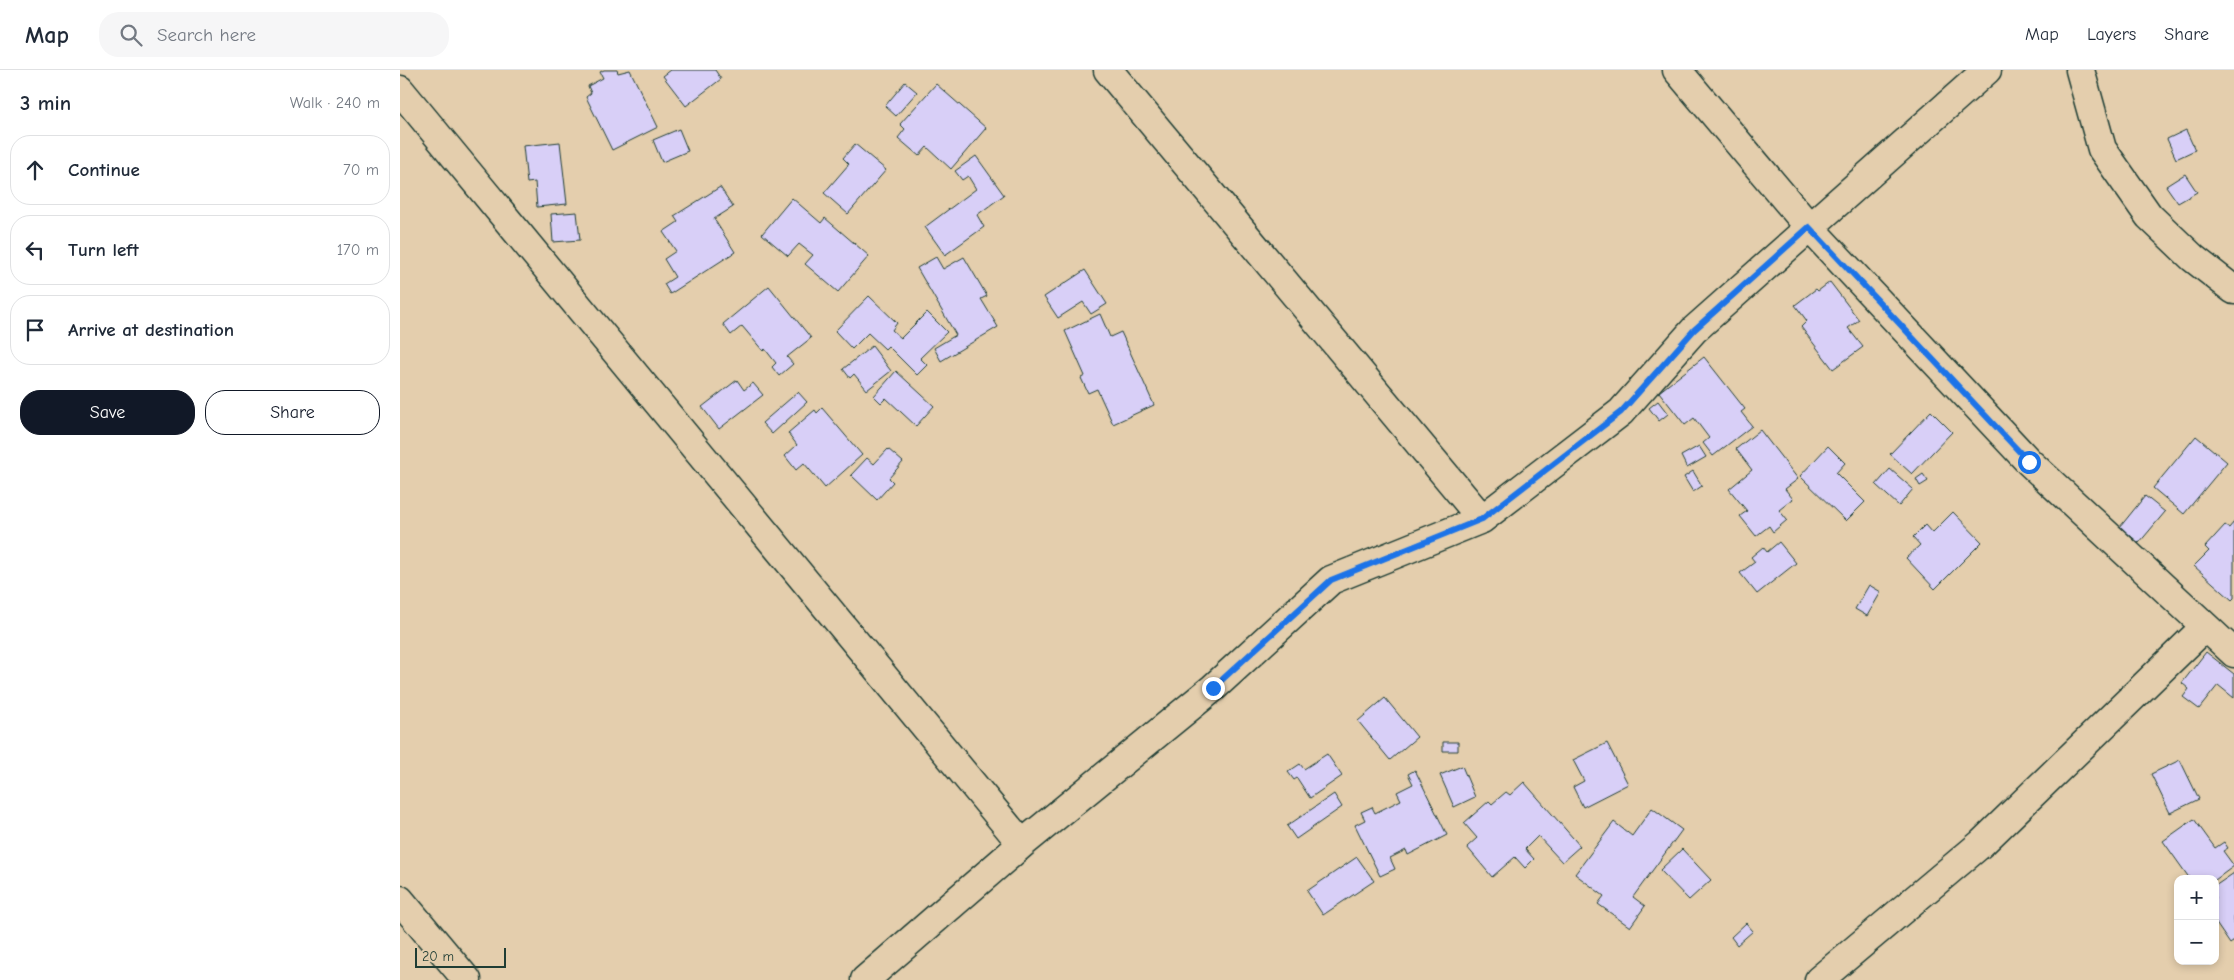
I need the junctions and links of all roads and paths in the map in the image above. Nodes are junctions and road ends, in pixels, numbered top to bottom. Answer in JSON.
{"nodes":[{"id":1,"x":1108,"y":70,"type":"edge"},
{"id":2,"x":1677,"y":70,"type":"edge"},
{"id":3,"x":1987,"y":70,"type":"edge"},
{"id":4,"x":2080,"y":70,"type":"edge"},
{"id":5,"x":400,"y":90,"type":"edge"},
{"id":6,"x":1809,"y":227,"type":"junction"},
{"id":7,"x":2234,"y":290,"type":"edge"},
{"id":8,"x":1482,"y":519,"type":"junction"},
{"id":9,"x":2205,"y":627,"type":"junction"},
{"id":10,"x":2234,"y":653,"type":"edge"},
{"id":11,"x":1022,"y":844,"type":"junction"},
{"id":12,"x":400,"y":900,"type":"edge"},
{"id":13,"x":467,"y":980,"type":"edge"},
{"id":14,"x":865,"y":980,"type":"edge"},
{"id":15,"x":1819,"y":980,"type":"edge"}],
"edges":[{"from":1,"to":8,"type":"street"},
{"from":2,"to":6,"type":"street"},
{"from":3,"to":6,"type":"street"},
{"from":4,"to":7,"type":"street"},
{"from":5,"to":11,"type":"street"},
{"from":6,"to":8,"type":"street"},
{"from":6,"to":9,"type":"street"},
{"from":8,"to":11,"type":"street"},
{"from":9,"to":10,"type":"street"},
{"from":9,"to":15,"type":"street"},
{"from":11,"to":14,"type":"street"},
{"from":12,"to":13,"type":"street"}]}
